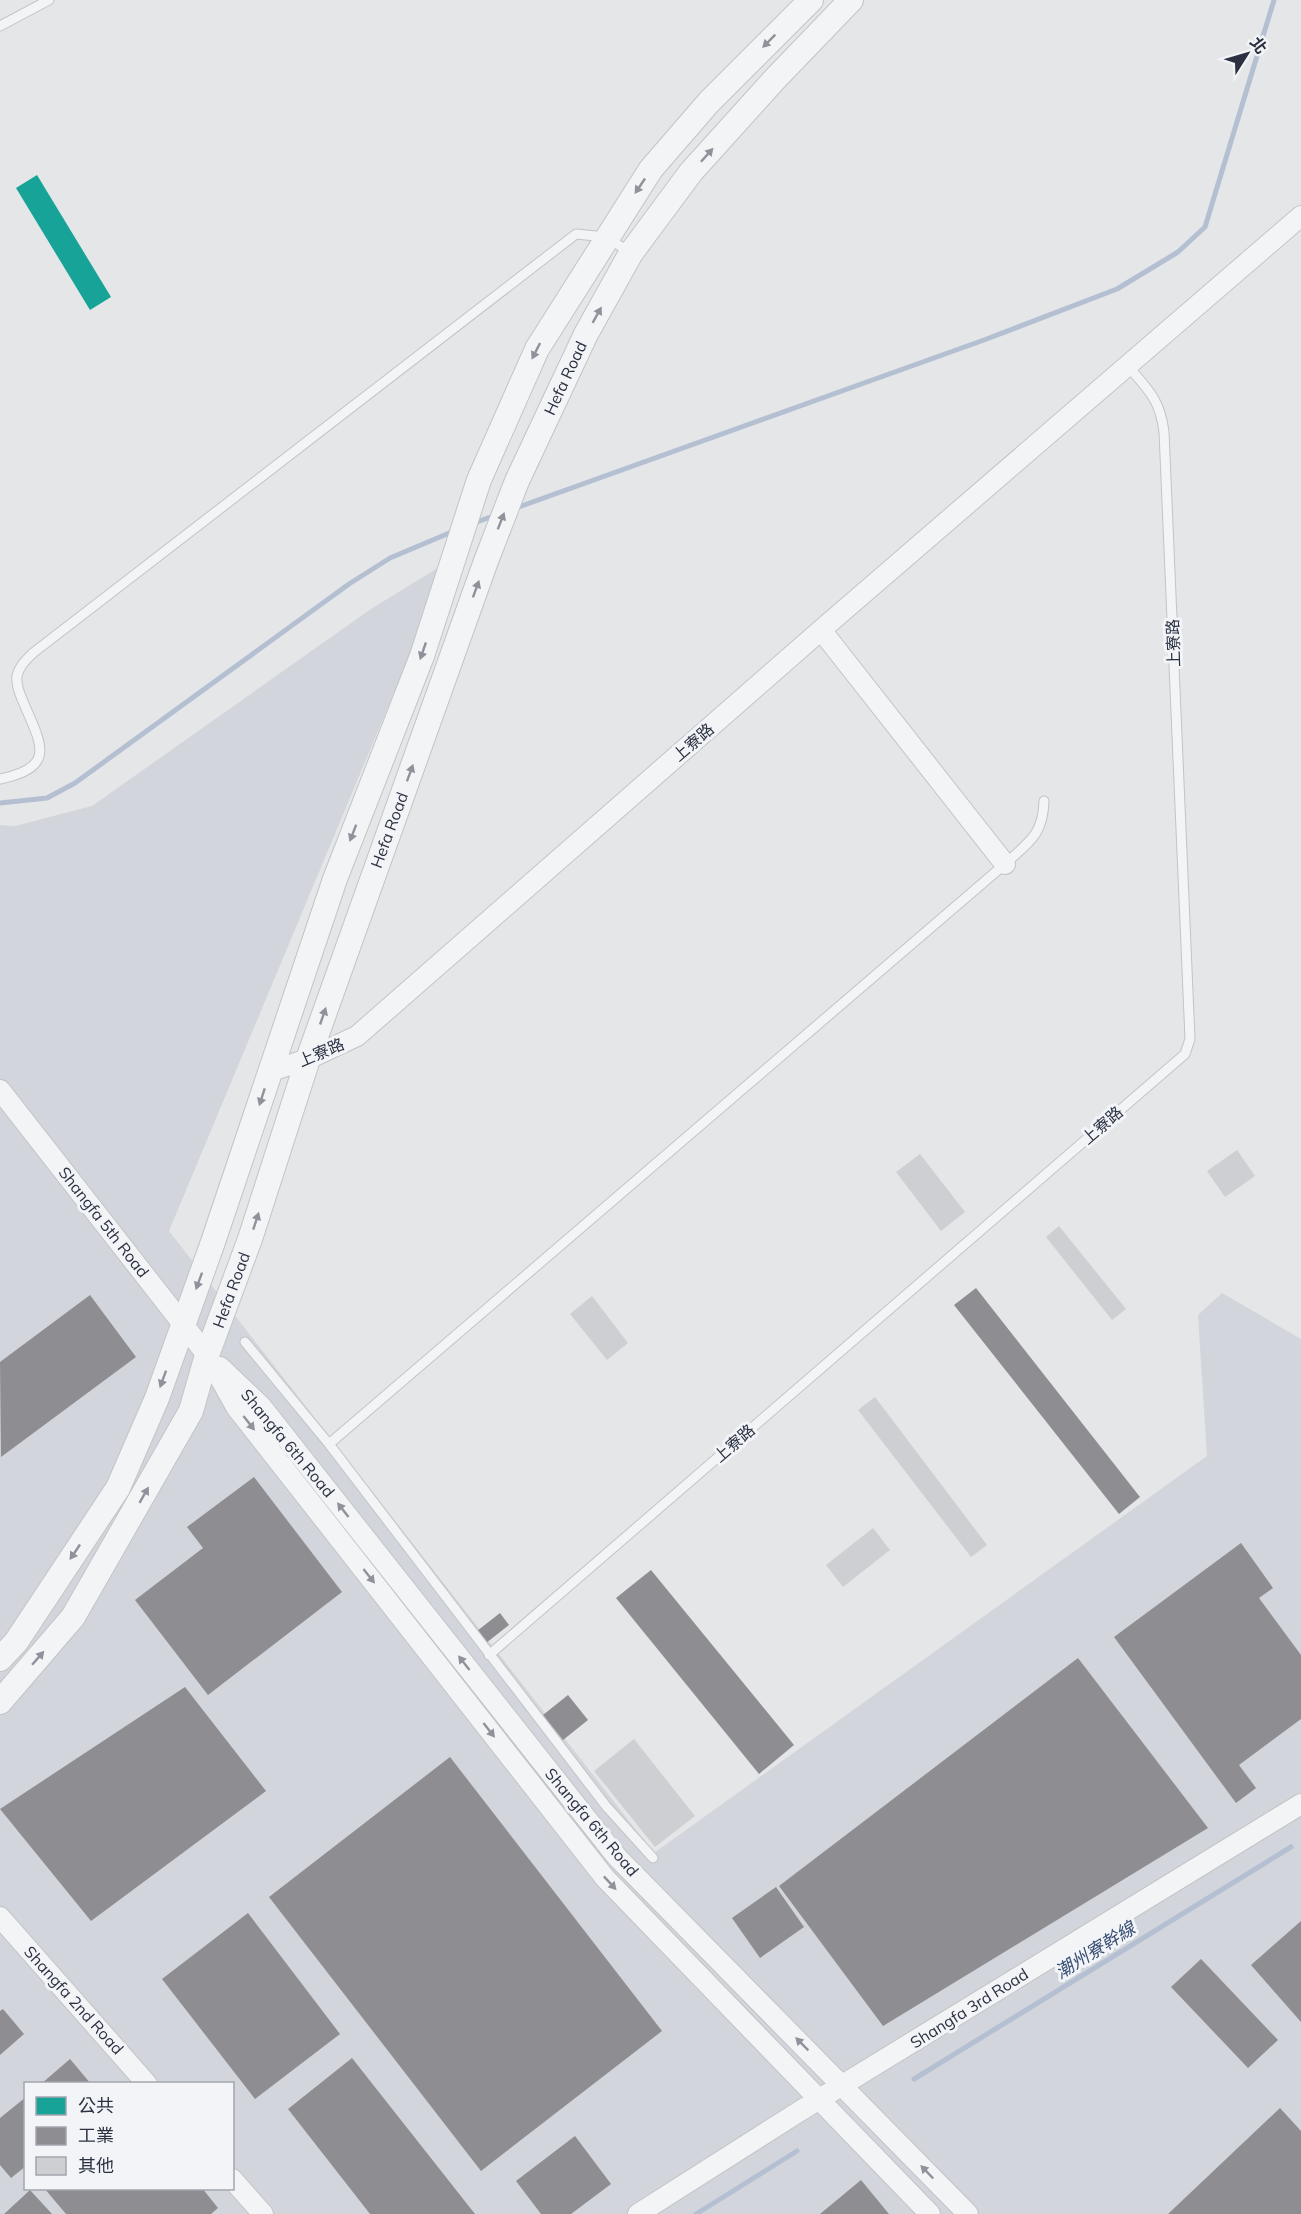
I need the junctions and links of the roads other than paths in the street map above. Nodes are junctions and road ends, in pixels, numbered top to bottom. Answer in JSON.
{"nodes":[{"id":1,"x":49,"y":0,"type":"edge"},
{"id":2,"x":811,"y":0,"type":"edge"},
{"id":3,"x":851,"y":0,"type":"edge"},
{"id":4,"x":0,"y":26,"type":"edge"},
{"id":5,"x":1301,"y":216,"type":"edge"},
{"id":6,"x":606,"y":237,"type":"junction"},
{"id":7,"x":631,"y":253,"type":"junction"},
{"id":8,"x":1128,"y":366,"type":"junction"},
{"id":9,"x":821,"y":630,"type":"junction"},
{"id":10,"x":0,"y":779,"type":"edge"},
{"id":11,"x":1044,"y":801,"type":"dead end"},
{"id":12,"x":1005,"y":864,"type":"junction"},
{"id":13,"x":308,"y":1059,"type":"junction"},
{"id":14,"x":271,"y":1071,"type":"junction"},
{"id":15,"x":0,"y":1090,"type":"edge"},
{"id":16,"x":183,"y":1324,"type":"junction"},
{"id":17,"x":245,"y":1342,"type":"dead end"},
{"id":18,"x":207,"y":1355,"type":"junction"},
{"id":19,"x":329,"y":1443,"type":"junction"},
{"id":20,"x":489,"y":1655,"type":"junction"},
{"id":21,"x":0,"y":1659,"type":"edge"},
{"id":22,"x":0,"y":1702,"type":"edge"},
{"id":23,"x":1301,"y":1803,"type":"edge"},
{"id":24,"x":653,"y":1858,"type":"dead end"},
{"id":25,"x":0,"y":1917,"type":"edge"},
{"id":26,"x":145,"y":2082,"type":"edge"},
{"id":27,"x":843,"y":2085,"type":"junction"},
{"id":28,"x":819,"y":2100,"type":"junction"},
{"id":29,"x":234,"y":2182,"type":"edge"},
{"id":30,"x":263,"y":2214,"type":"edge"},
{"id":31,"x":638,"y":2214,"type":"edge"},
{"id":32,"x":930,"y":2214,"type":"edge"},
{"id":33,"x":968,"y":2214,"type":"edge"}],
"edges":[{"from":1,"to":4,"type":"lane"},
{"from":2,"to":6,"type":"street","name":"Hefa Road","one_way":true},
{"from":7,"to":3,"type":"street","name":"Hefa Road","one_way":true},
{"from":5,"to":8,"type":"street","name":"上寮路"},
{"from":6,"to":7,"type":"lane"},
{"from":6,"to":10,"type":"lane"},
{"from":6,"to":14,"type":"street","name":"Hefa Road","one_way":true},
{"from":13,"to":7,"type":"street","name":"Hefa Road","one_way":true},
{"from":8,"to":9,"type":"street","name":"上寮路"},
{"from":8,"to":20,"type":"lane","name":"上寮路"},
{"from":9,"to":12,"type":"street"},
{"from":9,"to":13,"type":"street","name":"上寮路"},
{"from":11,"to":12,"type":"lane"},
{"from":12,"to":19,"type":"lane"},
{"from":13,"to":14,"type":"street","name":"上寮路"},
{"from":18,"to":13,"type":"street","name":"Hefa Road","one_way":true},
{"from":14,"to":16,"type":"street","name":"Hefa Road","one_way":true},
{"from":15,"to":16,"type":"street","name":"Shangfa 5th Road"},
{"from":16,"to":18,"type":"street","name":"Shangfa 5th Road"},
{"from":16,"to":21,"type":"street","name":"Hefa Road","one_way":true},
{"from":17,"to":19,"type":"lane"},
{"from":22,"to":18,"type":"street","name":"Hefa Road","one_way":true},
{"from":27,"to":18,"type":"street","name":"Shangfa 6th Road","one_way":true},
{"from":18,"to":28,"type":"street","name":"Shangfa 6th Road","one_way":true},
{"from":19,"to":20,"type":"lane"},
{"from":20,"to":24,"type":"lane"},
{"from":23,"to":27,"type":"street","name":"Shangfa 3rd Road"},
{"from":25,"to":26,"type":"street","name":"Shangfa 2nd Road"},
{"from":27,"to":28,"type":"street","name":"Shangfa 3rd Road"},
{"from":33,"to":27,"type":"street","name":"Shangfa 6th Road","one_way":true},
{"from":28,"to":31,"type":"street","name":"Shangfa 3rd Road"},
{"from":28,"to":32,"type":"street","name":"Shangfa 6th Road"},
{"from":29,"to":30,"type":"street"}]}
